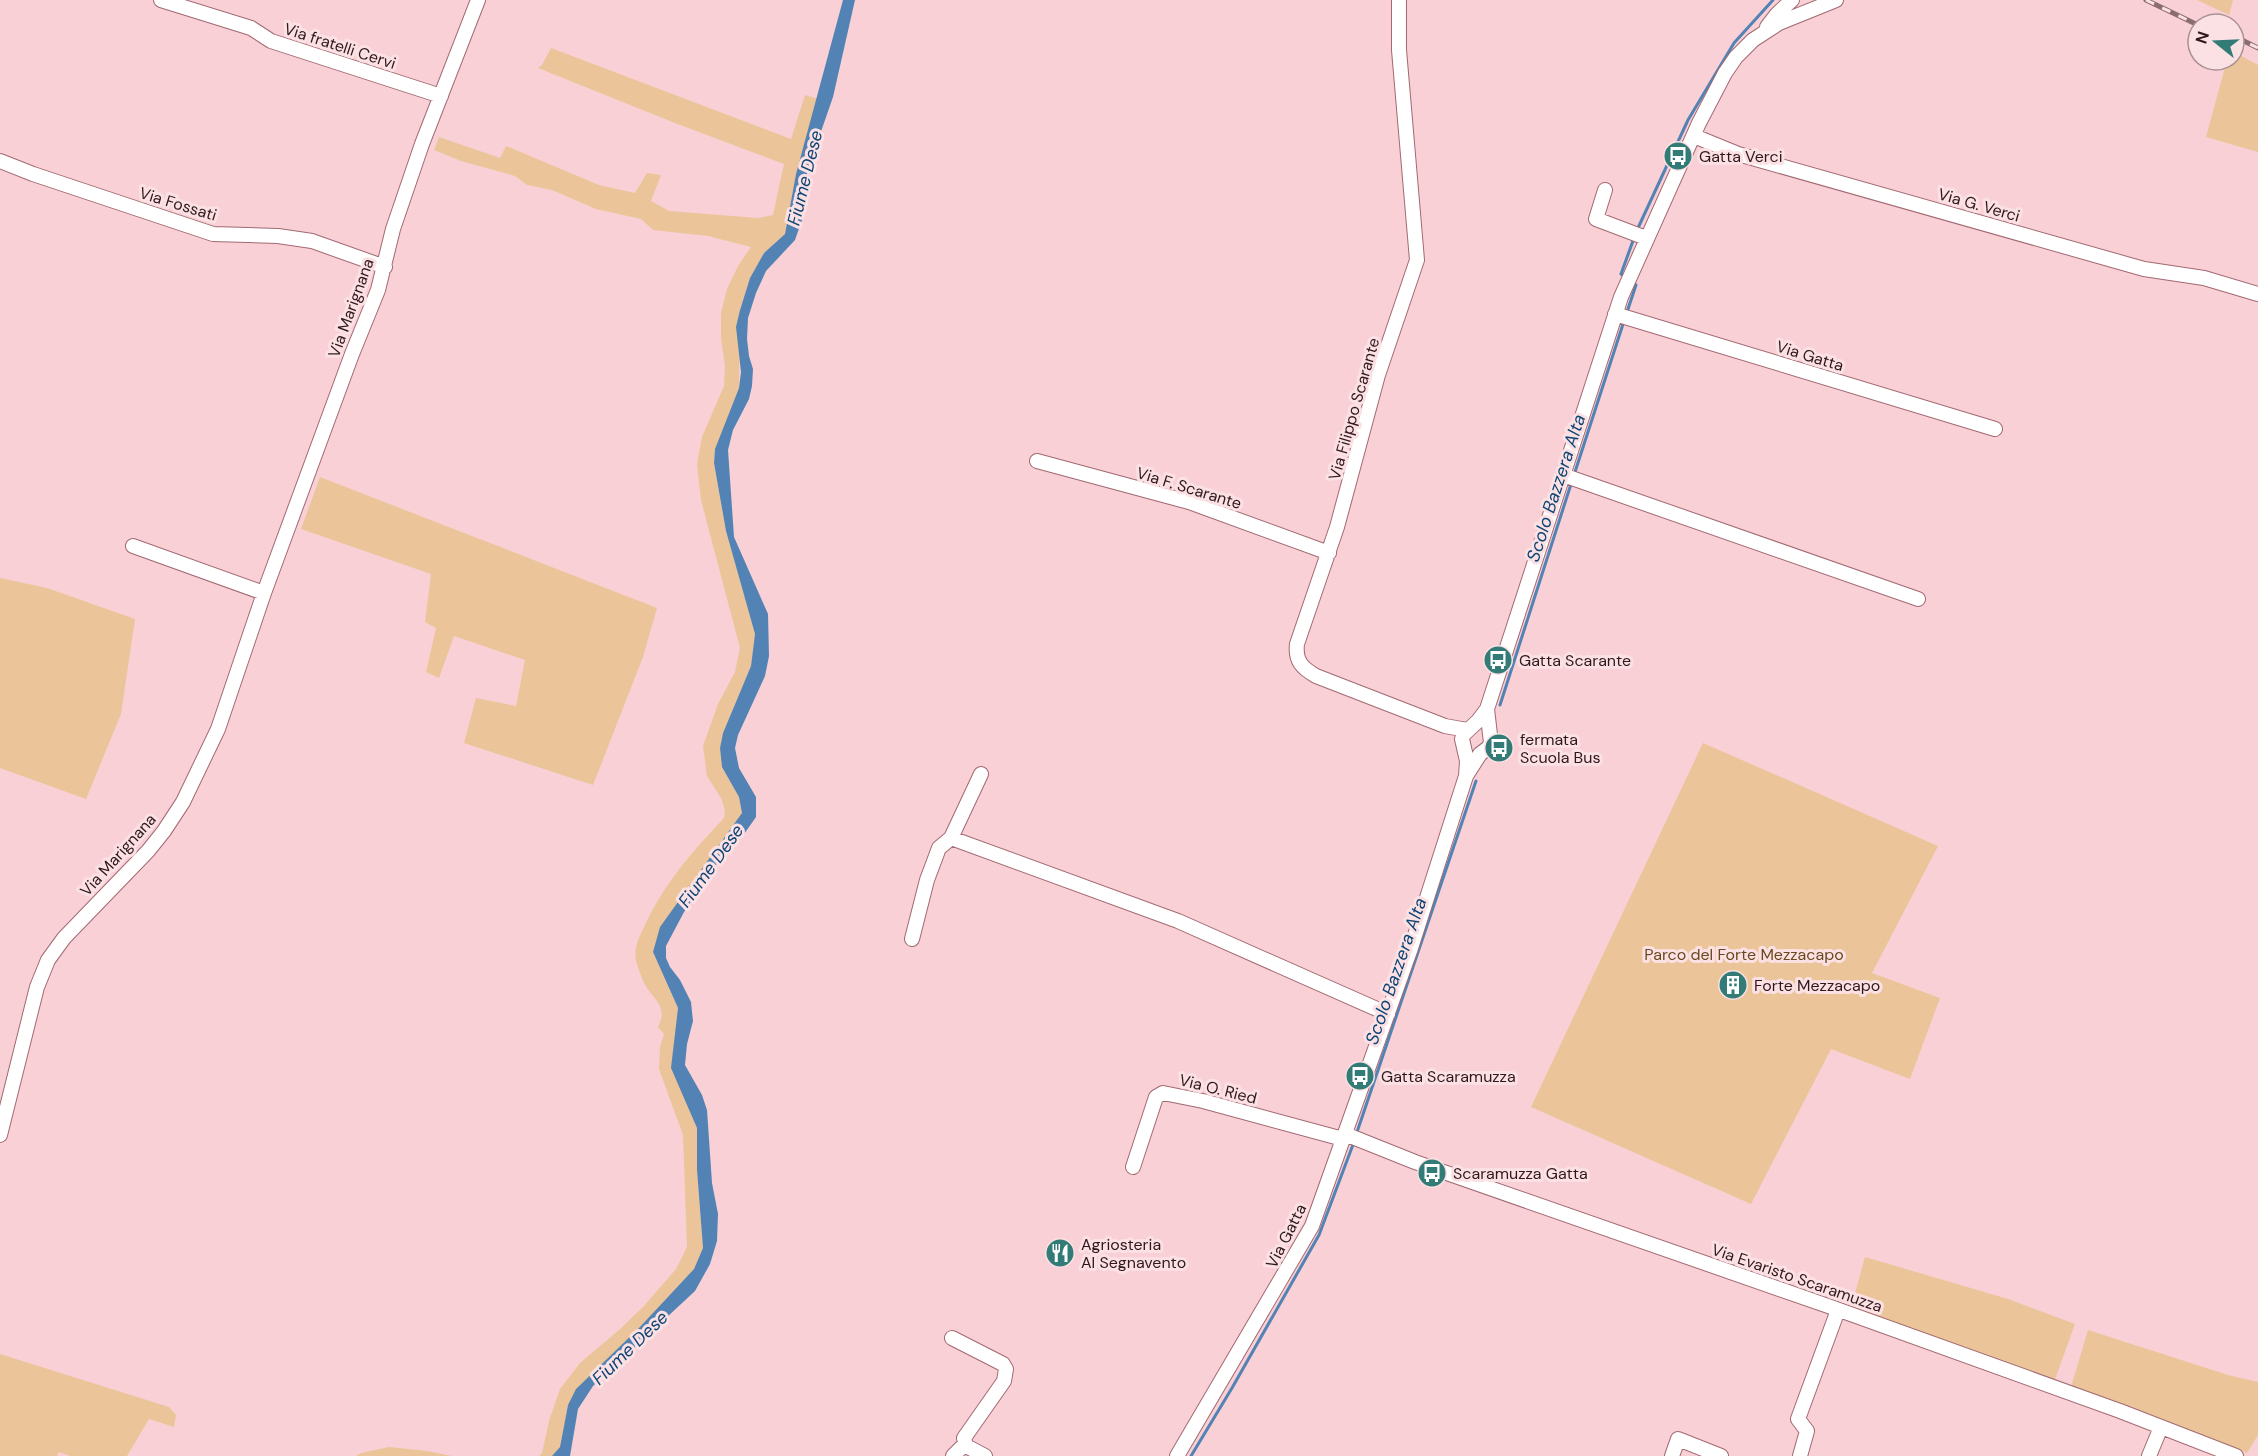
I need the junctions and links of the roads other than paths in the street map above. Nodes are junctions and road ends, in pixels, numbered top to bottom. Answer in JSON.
{"nodes":[{"id":1,"x":161,"y":0,"type":"edge"},
{"id":2,"x":478,"y":0,"type":"edge"},
{"id":3,"x":1399,"y":0,"type":"edge"},
{"id":4,"x":1792,"y":0,"type":"edge"},
{"id":5,"x":1836,"y":0,"type":"edge"},
{"id":6,"x":1814,"y":3,"type":"edge"},
{"id":7,"x":1764,"y":31,"type":"junction"},
{"id":8,"x":441,"y":96,"type":"junction"},
{"id":9,"x":1694,"y":136,"type":"junction"},
{"id":10,"x":0,"y":161,"type":"edge"},
{"id":11,"x":1605,"y":190,"type":"dead end"},
{"id":12,"x":1646,"y":238,"type":"junction"},
{"id":13,"x":385,"y":267,"type":"junction"},
{"id":14,"x":2258,"y":294,"type":"edge"},
{"id":15,"x":1621,"y":316,"type":"junction"},
{"id":16,"x":1995,"y":429,"type":"dead end"},
{"id":17,"x":1037,"y":461,"type":"dead end"},
{"id":18,"x":1569,"y":477,"type":"junction"},
{"id":19,"x":133,"y":546,"type":"dead end"},
{"id":20,"x":1329,"y":553,"type":"junction"},
{"id":21,"x":264,"y":593,"type":"junction"},
{"id":22,"x":1918,"y":599,"type":"dead end"},
{"id":23,"x":1487,"y":709,"type":"junction"},
{"id":24,"x":1445,"y":726,"type":"junction"},
{"id":25,"x":1470,"y":728,"type":"junction"},
{"id":26,"x":1488,"y":732,"type":"junction"},
{"id":27,"x":1463,"y":746,"type":"junction"},
{"id":28,"x":1480,"y":754,"type":"junction"},
{"id":29,"x":981,"y":774,"type":"dead end"},
{"id":30,"x":1466,"y":776,"type":"junction"},
{"id":31,"x":951,"y":838,"type":"junction"},
{"id":32,"x":912,"y":939,"type":"dead end"},
{"id":33,"x":1388,"y":1014,"type":"junction"},
{"id":34,"x":0,"y":1135,"type":"edge"},
{"id":35,"x":1344,"y":1136,"type":"junction"},
{"id":36,"x":1133,"y":1167,"type":"dead end"},
{"id":37,"x":1838,"y":1310,"type":"junction"},
{"id":38,"x":952,"y":1338,"type":"dead end"},
{"id":39,"x":2161,"y":1426,"type":"junction"},
{"id":40,"x":966,"y":1446,"type":"junction"},
{"id":41,"x":953,"y":1456,"type":"edge"},
{"id":42,"x":985,"y":1456,"type":"edge"},
{"id":43,"x":1177,"y":1456,"type":"edge"},
{"id":44,"x":1672,"y":1456,"type":"edge"},
{"id":45,"x":1721,"y":1456,"type":"edge"},
{"id":46,"x":1800,"y":1456,"type":"edge"},
{"id":47,"x":2149,"y":1456,"type":"edge"},
{"id":48,"x":2236,"y":1456,"type":"edge"}],
"edges":[{"from":1,"to":8,"type":"street","name":"Via fratelli Cervi"},
{"from":2,"to":8,"type":"street","name":"Via Marignana"},
{"from":3,"to":20,"type":"street","name":"Via Filippo Scarante"},
{"from":4,"to":7,"type":"street","name":"Via Gatta"},
{"from":5,"to":6,"type":"street","name":"Via Gatta"},
{"from":6,"to":7,"type":"street","name":"Via Gatta"},
{"from":7,"to":9,"type":"street","name":"Via Gatta"},
{"from":8,"to":13,"type":"street","name":"Via Marignana"},
{"from":9,"to":12,"type":"street","name":"Via Gatta"},
{"from":9,"to":14,"type":"street","name":"Via G. Verci"},
{"from":10,"to":13,"type":"street","name":"Via Fossati"},
{"from":11,"to":12,"type":"street"},
{"from":12,"to":15,"type":"street","name":"Via Gatta"},
{"from":13,"to":21,"type":"street","name":"Via Marignana"},
{"from":15,"to":16,"type":"street","name":"Via Gatta"},
{"from":15,"to":18,"type":"street","name":"Via Gatta"},
{"from":17,"to":20,"type":"street","name":"Via F. Scarante"},
{"from":18,"to":22,"type":"street"},
{"from":18,"to":23,"type":"street","name":"Via Gatta"},
{"from":19,"to":21,"type":"street"},
{"from":20,"to":24,"type":"street","name":"Via Filippo Scarante"},
{"from":21,"to":34,"type":"street","name":"Via Marignana"},
{"from":23,"to":25,"type":"street","name":"Via Gatta"},
{"from":23,"to":26,"type":"street","name":"Via Gatta"},
{"from":24,"to":25,"type":"street","name":"Via Filippo Scarante"},
{"from":24,"to":27,"type":"street","name":"Via Filippo Scarante"},
{"from":25,"to":26,"type":"street"},
{"from":25,"to":27,"type":"street","name":"Via Gatta"},
{"from":26,"to":28,"type":"street","name":"Via Gatta"},
{"from":27,"to":28,"type":"street"},
{"from":27,"to":30,"type":"street","name":"Via Gatta"},
{"from":28,"to":30,"type":"street","name":"Via Gatta"},
{"from":29,"to":31,"type":"street"},
{"from":30,"to":33,"type":"street","name":"Via Gatta"},
{"from":31,"to":32,"type":"street"},
{"from":31,"to":33,"type":"street"},
{"from":33,"to":35,"type":"street","name":"Via Gatta"},
{"from":35,"to":36,"type":"street","name":"Via O. Ried"},
{"from":35,"to":37,"type":"street","name":"Via Evaristo Scaramuzza"},
{"from":35,"to":43,"type":"street","name":"Via Gatta"},
{"from":37,"to":39,"type":"street","name":"Via Evaristo Scaramuzza"},
{"from":37,"to":46,"type":"street"},
{"from":38,"to":40,"type":"street"},
{"from":39,"to":47,"type":"street"},
{"from":39,"to":48,"type":"street","name":"Via Evaristo Scaramuzza"},
{"from":40,"to":41,"type":"street"},
{"from":40,"to":42,"type":"street"},
{"from":44,"to":45,"type":"street"}]}
